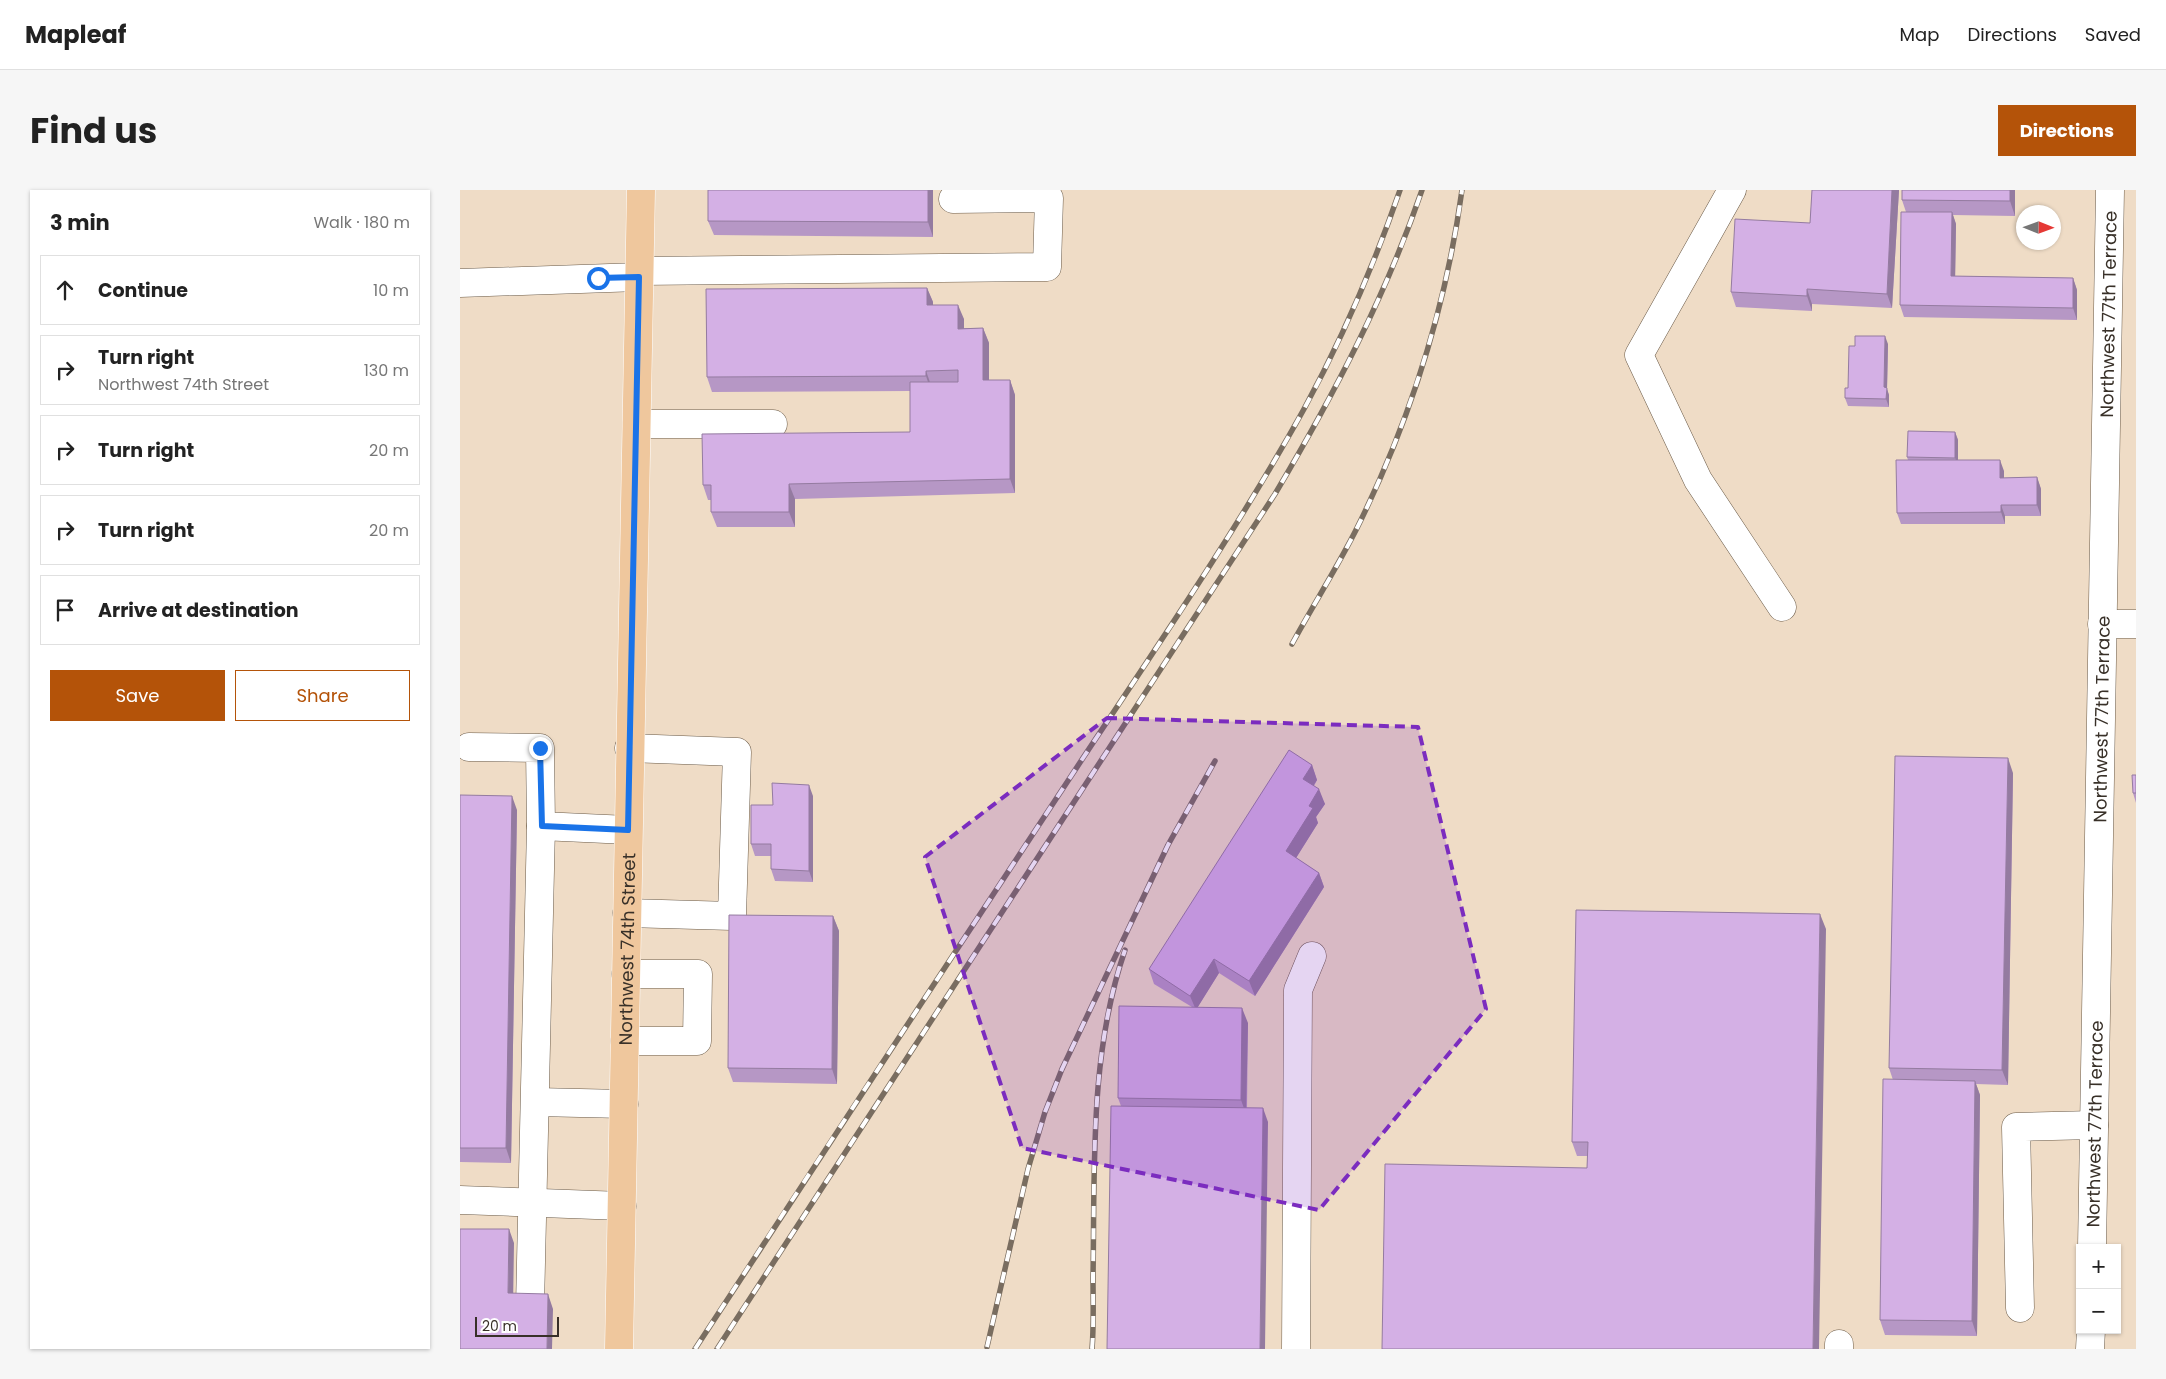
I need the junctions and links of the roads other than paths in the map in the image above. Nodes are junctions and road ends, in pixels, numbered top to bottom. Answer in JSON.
{"nodes":[{"id":1,"x":641,"y":190,"type":"edge"},
{"id":2,"x":1732,"y":190,"type":"edge"},
{"id":3,"x":2110,"y":190,"type":"edge"},
{"id":4,"x":1049,"y":194,"type":"edge"},
{"id":5,"x":953,"y":199,"type":"dead end"},
{"id":6,"x":639,"y":274,"type":"junction"},
{"id":7,"x":460,"y":283,"type":"edge"},
{"id":8,"x":637,"y":424,"type":"junction"},
{"id":9,"x":773,"y":424,"type":"dead end"},
{"id":10,"x":1782,"y":607,"type":"dead end"},
{"id":11,"x":2102,"y":624,"type":"junction"},
{"id":12,"x":2136,"y":624,"type":"edge"},
{"id":13,"x":469,"y":747,"type":"dead end"},
{"id":14,"x":629,"y":748,"type":"junction"},
{"id":15,"x":542,"y":826,"type":"junction"},
{"id":16,"x":628,"y":830,"type":"junction"},
{"id":17,"x":628,"y":913,"type":"junction"},
{"id":18,"x":1312,"y":956,"type":"dead end"},
{"id":19,"x":626,"y":974,"type":"junction"},
{"id":20,"x":625,"y":1041,"type":"junction"},
{"id":21,"x":536,"y":1102,"type":"junction"},
{"id":22,"x":624,"y":1104,"type":"junction"},
{"id":23,"x":2094,"y":1125,"type":"junction"},
{"id":24,"x":460,"y":1200,"type":"edge"},
{"id":25,"x":534,"y":1203,"type":"junction"},
{"id":26,"x":622,"y":1206,"type":"junction"},
{"id":27,"x":2092,"y":1244,"type":"edge"},
{"id":28,"x":530,"y":1306,"type":"edge"},
{"id":29,"x":2020,"y":1308,"type":"dead end"},
{"id":30,"x":2090,"y":1334,"type":"edge"},
{"id":31,"x":619,"y":1349,"type":"edge"},
{"id":32,"x":1296,"y":1349,"type":"edge"},
{"id":33,"x":2090,"y":1349,"type":"edge"}],
"edges":[{"from":1,"to":6,"type":"main road","name":"Northwest 74th Street"},
{"from":2,"to":10,"type":"street"},
{"from":3,"to":11,"type":"street","name":"Northwest 77th Terrace"},
{"from":4,"to":5,"type":"street"},
{"from":4,"to":6,"type":"street"},
{"from":6,"to":7,"type":"street"},
{"from":6,"to":8,"type":"main road","name":"Northwest 74th Street"},
{"from":8,"to":9,"type":"street"},
{"from":8,"to":14,"type":"main road","name":"Northwest 74th Street"},
{"from":11,"to":12,"type":"street"},
{"from":11,"to":23,"type":"street","name":"Northwest 77th Terrace"},
{"from":13,"to":15,"type":"street"},
{"from":14,"to":16,"type":"main road","name":"Northwest 74th Street"},
{"from":14,"to":17,"type":"street"},
{"from":15,"to":16,"type":"street"},
{"from":15,"to":21,"type":"street"},
{"from":16,"to":17,"type":"main road","name":"Northwest 74th Street"},
{"from":17,"to":19,"type":"main road","name":"Northwest 74th Street"},
{"from":18,"to":32,"type":"street"},
{"from":19,"to":20,"type":"main road","name":"Northwest 74th Street"},
{"from":19,"to":20,"type":"street"},
{"from":20,"to":22,"type":"main road","name":"Northwest 74th Street"},
{"from":21,"to":22,"type":"street"},
{"from":21,"to":25,"type":"street"},
{"from":22,"to":26,"type":"main road","name":"Northwest 74th Street"},
{"from":23,"to":27,"type":"street","name":"Northwest 77th Terrace"},
{"from":23,"to":29,"type":"street"},
{"from":24,"to":25,"type":"street"},
{"from":25,"to":26,"type":"street"},
{"from":25,"to":28,"type":"street"},
{"from":26,"to":31,"type":"main road","name":"Northwest 74th Street"},
{"from":30,"to":33,"type":"street"}]}
